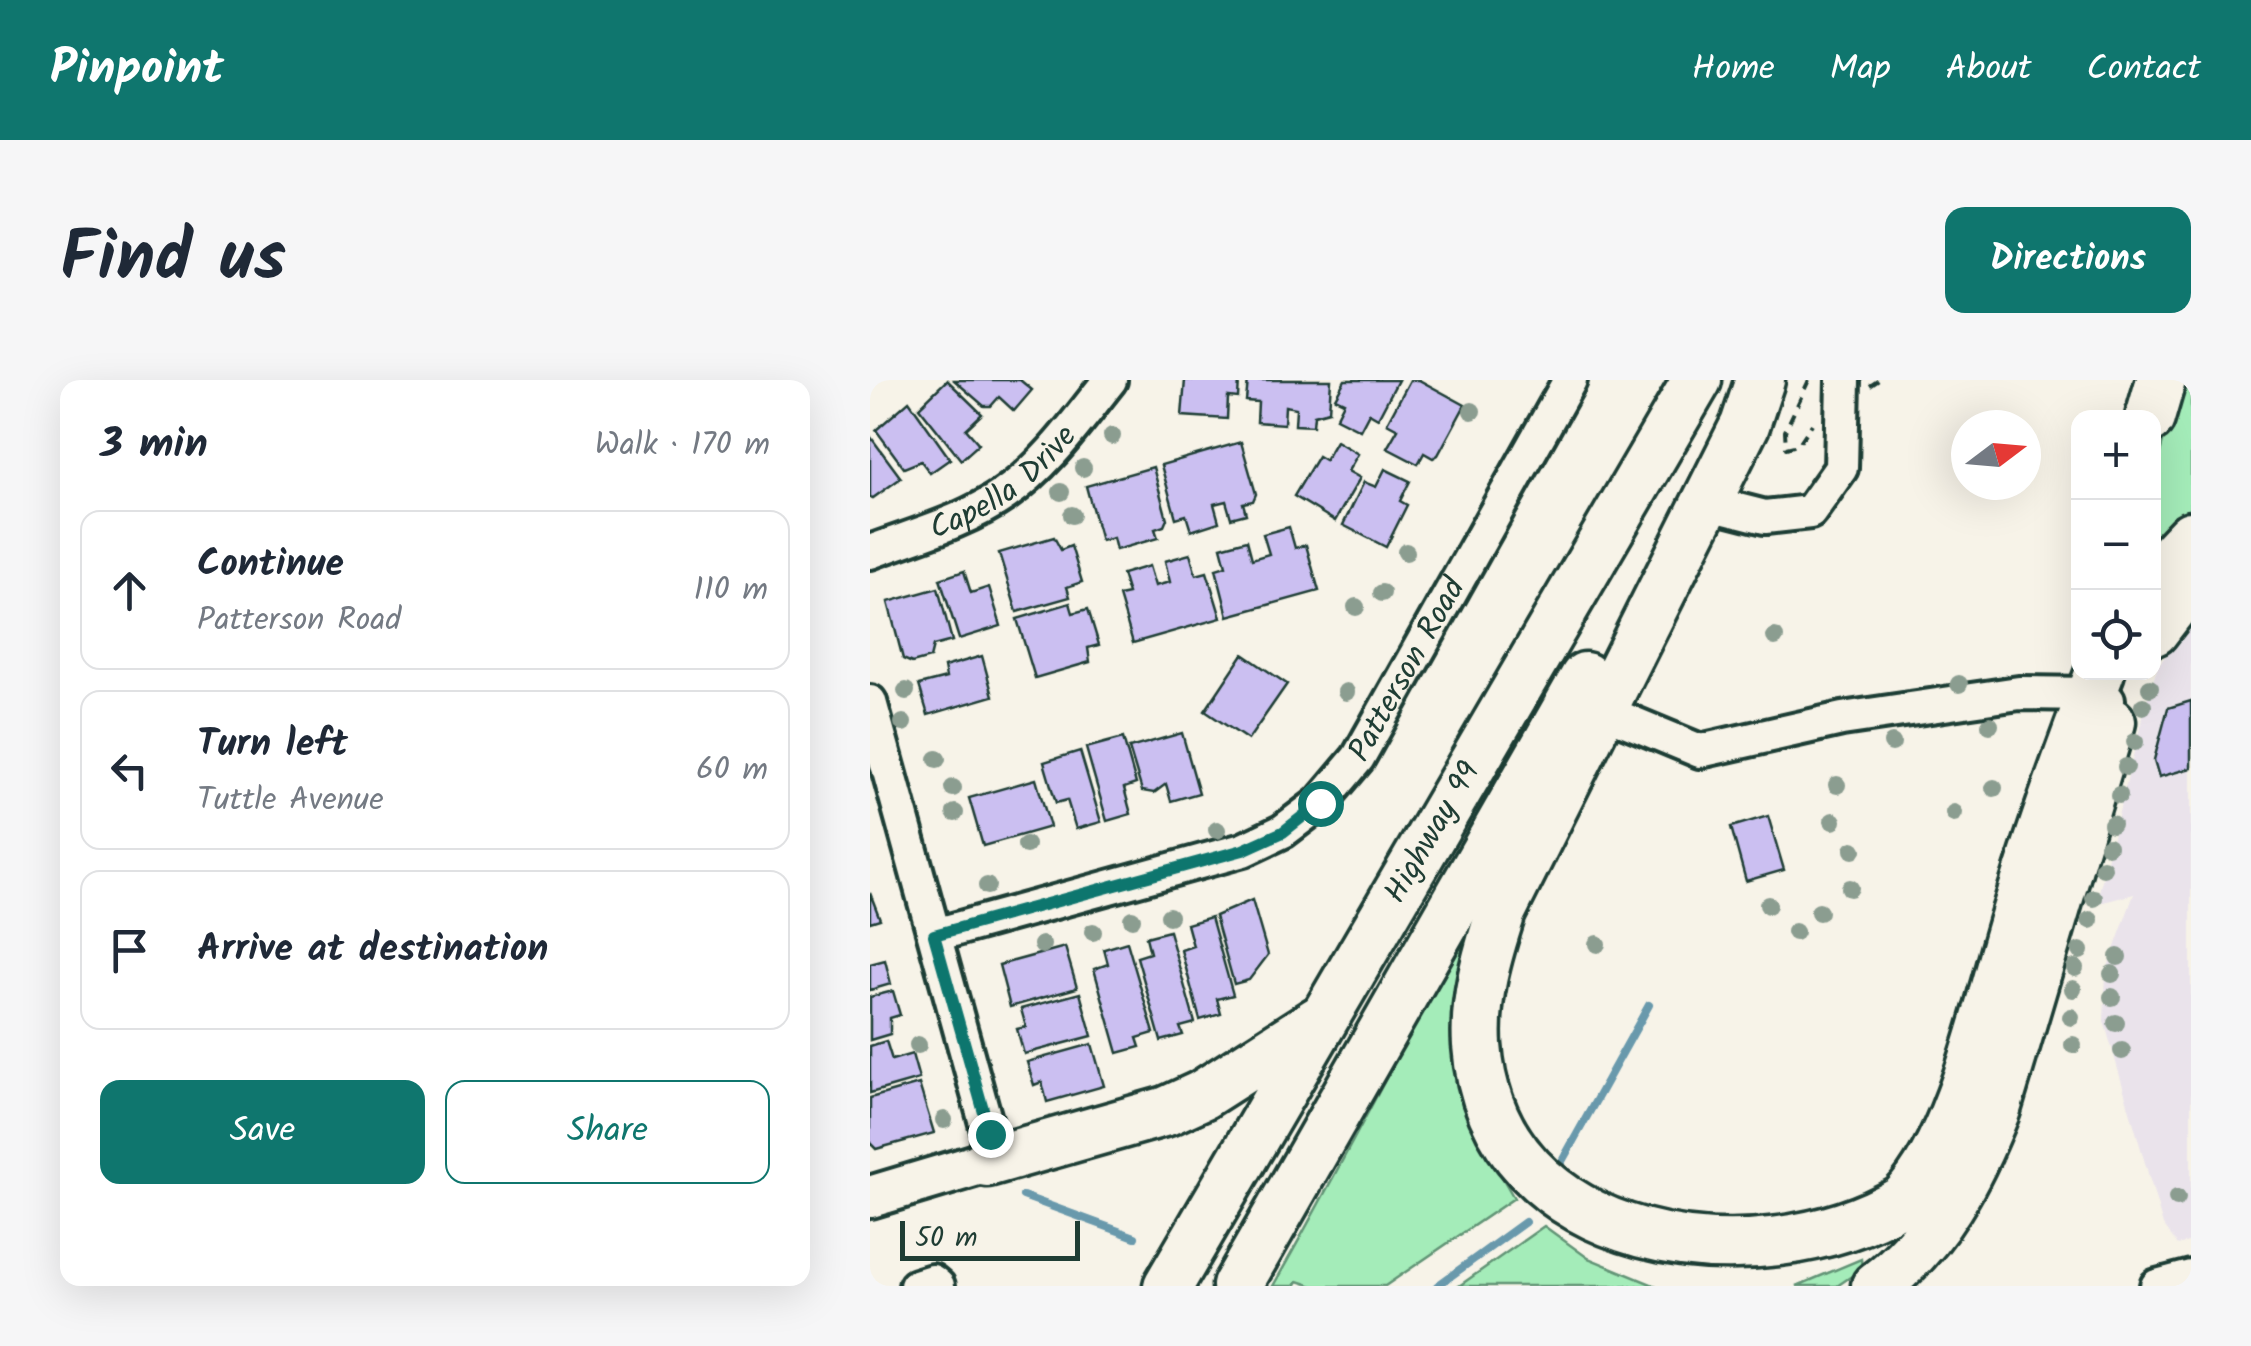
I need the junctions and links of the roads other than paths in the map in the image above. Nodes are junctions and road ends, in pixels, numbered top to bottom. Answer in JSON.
{"nodes":[{"id":1,"x":1110,"y":380,"type":"edge"},
{"id":2,"x":1570,"y":380,"type":"edge"},
{"id":3,"x":1746,"y":380,"type":"edge"},
{"id":4,"x":1760,"y":380,"type":"edge"},
{"id":5,"x":2161,"y":380,"type":"edge"},
{"id":6,"x":1831,"y":382,"type":"edge"},
{"id":7,"x":1690,"y":385,"type":"edge"},
{"id":8,"x":2152,"y":410,"type":"edge"},
{"id":9,"x":1706,"y":502,"type":"junction"},
{"id":10,"x":2191,"y":536,"type":"edge"},
{"id":11,"x":870,"y":552,"type":"edge"},
{"id":12,"x":2161,"y":568,"type":"edge"},
{"id":13,"x":2191,"y":583,"type":"edge"},
{"id":14,"x":2161,"y":622,"type":"edge"},
{"id":15,"x":2099,"y":685,"type":"edge"},
{"id":16,"x":870,"y":702,"type":"edge"},
{"id":17,"x":1601,"y":710,"type":"junction"},
{"id":18,"x":934,"y":935,"type":"junction"},
{"id":19,"x":1325,"y":1016,"type":"junction"},
{"id":20,"x":987,"y":1162,"type":"junction"},
{"id":21,"x":870,"y":1198,"type":"edge"},
{"id":22,"x":2191,"y":1277,"type":"edge"},
{"id":23,"x":916,"y":1286,"type":"edge"},
{"id":24,"x":938,"y":1286,"type":"edge"},
{"id":25,"x":1168,"y":1286,"type":"edge"},
{"id":26,"x":1237,"y":1286,"type":"edge"},
{"id":27,"x":1876,"y":1286,"type":"edge"},
{"id":28,"x":2157,"y":1286,"type":"edge"}],
"edges":[{"from":1,"to":11,"type":"street","name":"Capella Drive"},
{"from":2,"to":18,"type":"street","name":"Patterson Road"},
{"from":3,"to":26,"type":"highway","name":"Highway 99"},
{"from":4,"to":9,"type":"highway"},
{"from":5,"to":8,"type":"highway"},
{"from":6,"to":9,"type":"street"},
{"from":7,"to":19,"type":"highway","name":"Highway 99"},
{"from":9,"to":17,"type":"highway"},
{"from":10,"to":12,"type":"highway"},
{"from":13,"to":14,"type":"highway"},
{"from":15,"to":17,"type":"street"},
{"from":15,"to":17,"type":"highway"},
{"from":15,"to":27,"type":"highway"},
{"from":16,"to":18,"type":"street"},
{"from":18,"to":20,"type":"street"},
{"from":19,"to":20,"type":"highway"},
{"from":19,"to":25,"type":"highway","name":"Highway 99"},
{"from":20,"to":21,"type":"main road"},
{"from":22,"to":28,"type":"street"},
{"from":23,"to":24,"type":"street"}]}
